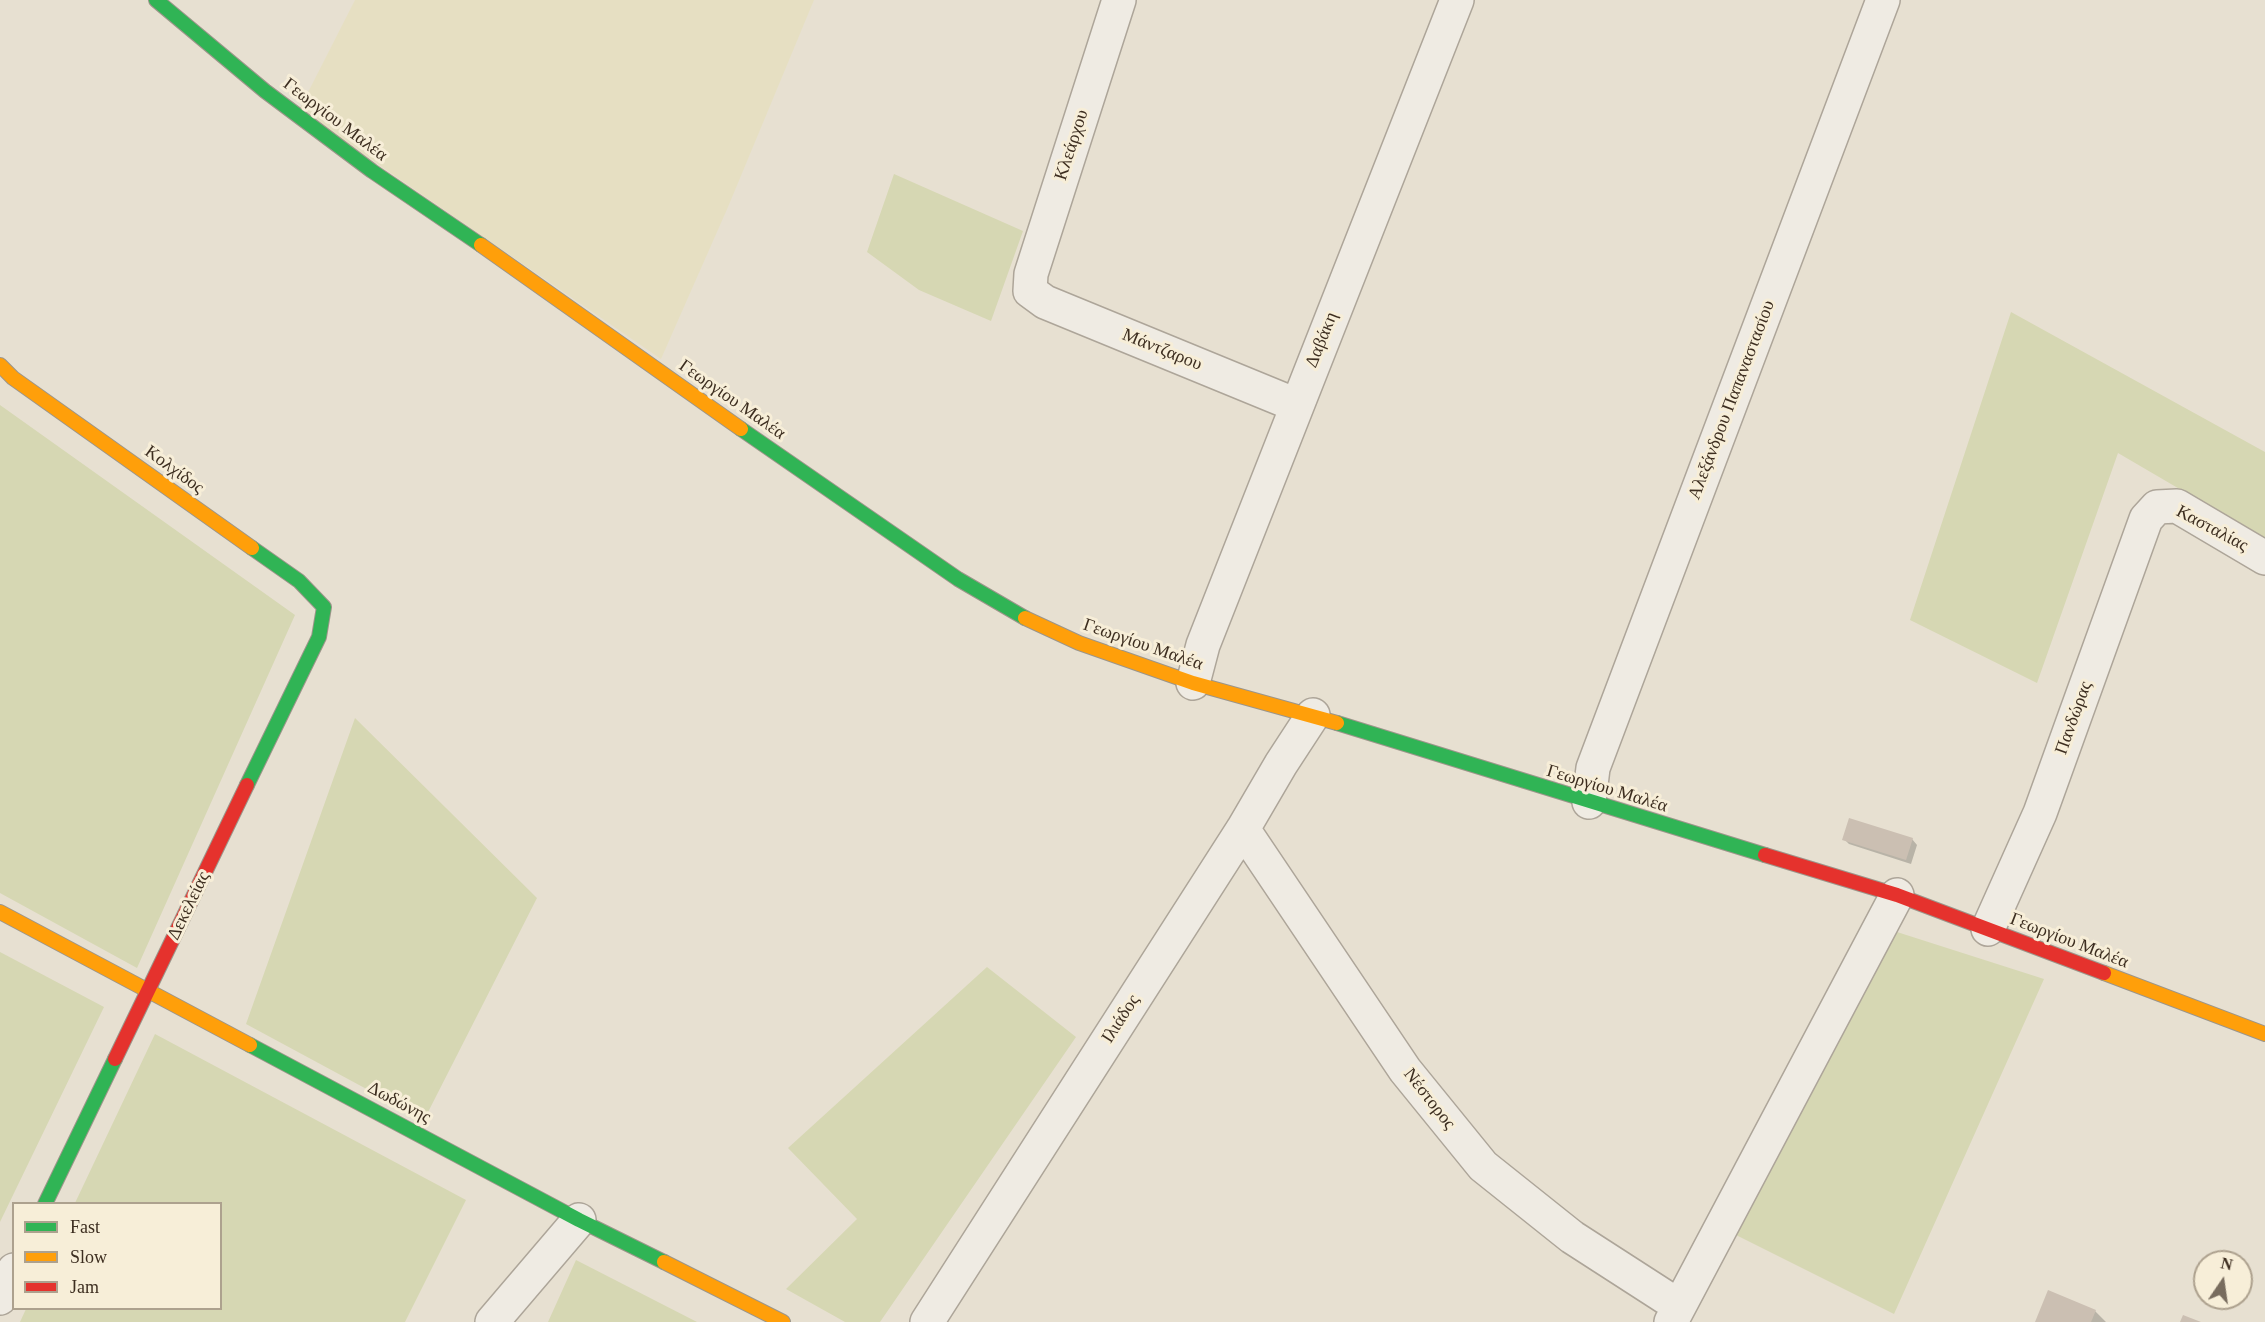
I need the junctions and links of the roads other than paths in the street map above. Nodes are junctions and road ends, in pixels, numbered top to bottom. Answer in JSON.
{"nodes":[{"id":1,"x":156,"y":0,"type":"edge"},
{"id":2,"x":1119,"y":0,"type":"edge"},
{"id":3,"x":1457,"y":0,"type":"edge"},
{"id":4,"x":1883,"y":0,"type":"edge"},
{"id":5,"x":1030,"y":291,"type":"joint"},
{"id":6,"x":0,"y":365,"type":"edge"},
{"id":7,"x":1296,"y":405,"type":"junction"},
{"id":8,"x":2157,"y":507,"type":"joint"},
{"id":9,"x":2265,"y":558,"type":"edge"},
{"id":10,"x":324,"y":607,"type":"joint"},
{"id":11,"x":1193,"y":683,"type":"junction"},
{"id":12,"x":1313,"y":715,"type":"junction"},
{"id":13,"x":1588,"y":802,"type":"junction"},
{"id":14,"x":1243,"y":830,"type":"junction"},
{"id":15,"x":1898,"y":895,"type":"junction"},
{"id":16,"x":0,"y":912,"type":"edge"},
{"id":17,"x":1988,"y":929,"type":"junction"},
{"id":18,"x":148,"y":991,"type":"junction"},
{"id":19,"x":2265,"y":1034,"type":"edge"},
{"id":20,"x":45,"y":1202,"type":"edge"},
{"id":21,"x":579,"y":1220,"type":"junction"},
{"id":22,"x":12,"y":1274,"type":"edge"},
{"id":23,"x":0,"y":1298,"type":"edge"},
{"id":24,"x":1675,"y":1314,"type":"edge"},
{"id":25,"x":492,"y":1322,"type":"edge"},
{"id":26,"x":783,"y":1322,"type":"edge"},
{"id":27,"x":927,"y":1322,"type":"edge"}],
"edges":[{"from":1,"to":11,"type":"street","name":"Γεωργίου Μαλέα"},
{"from":2,"to":5,"type":"street","name":"Κλεάρχου"},
{"from":3,"to":7,"type":"street","name":"Δαβάκη"},
{"from":4,"to":13,"type":"street","name":"Αλεξάνδρου Παπαναστασίου"},
{"from":5,"to":7,"type":"street","name":"Μάντζαρου"},
{"from":6,"to":10,"type":"street","name":"Κολχίδος"},
{"from":7,"to":11,"type":"street","name":"Δαβάκη"},
{"from":8,"to":9,"type":"street","name":"Κασταλίας"},
{"from":8,"to":17,"type":"street","name":"Πανδώρας"},
{"from":10,"to":18,"type":"street","name":"Δεκελείας"},
{"from":11,"to":12,"type":"street","name":"Γεωργίου Μαλέα"},
{"from":12,"to":13,"type":"street","name":"Γεωργίου Μαλέα"},
{"from":12,"to":14,"type":"street","name":"Ιλιάδος"},
{"from":13,"to":15,"type":"street","name":"Γεωργίου Μαλέα"},
{"from":14,"to":24,"type":"street","name":"Νέστορος"},
{"from":14,"to":27,"type":"street","name":"Ιλιάδος"},
{"from":15,"to":17,"type":"street","name":"Γεωργίου Μαλέα"},
{"from":15,"to":24,"type":"street","name":"Νέστορος"},
{"from":16,"to":18,"type":"street","name":"Δωδώνης"},
{"from":17,"to":19,"type":"street","name":"Γεωργίου Μαλέα"},
{"from":18,"to":20,"type":"street","name":"Δεκελείας"},
{"from":18,"to":21,"type":"street","name":"Δωδώνης"},
{"from":21,"to":25,"type":"street"},
{"from":21,"to":26,"type":"street","name":"Δωδώνης"},
{"from":22,"to":23,"type":"street"}]}
